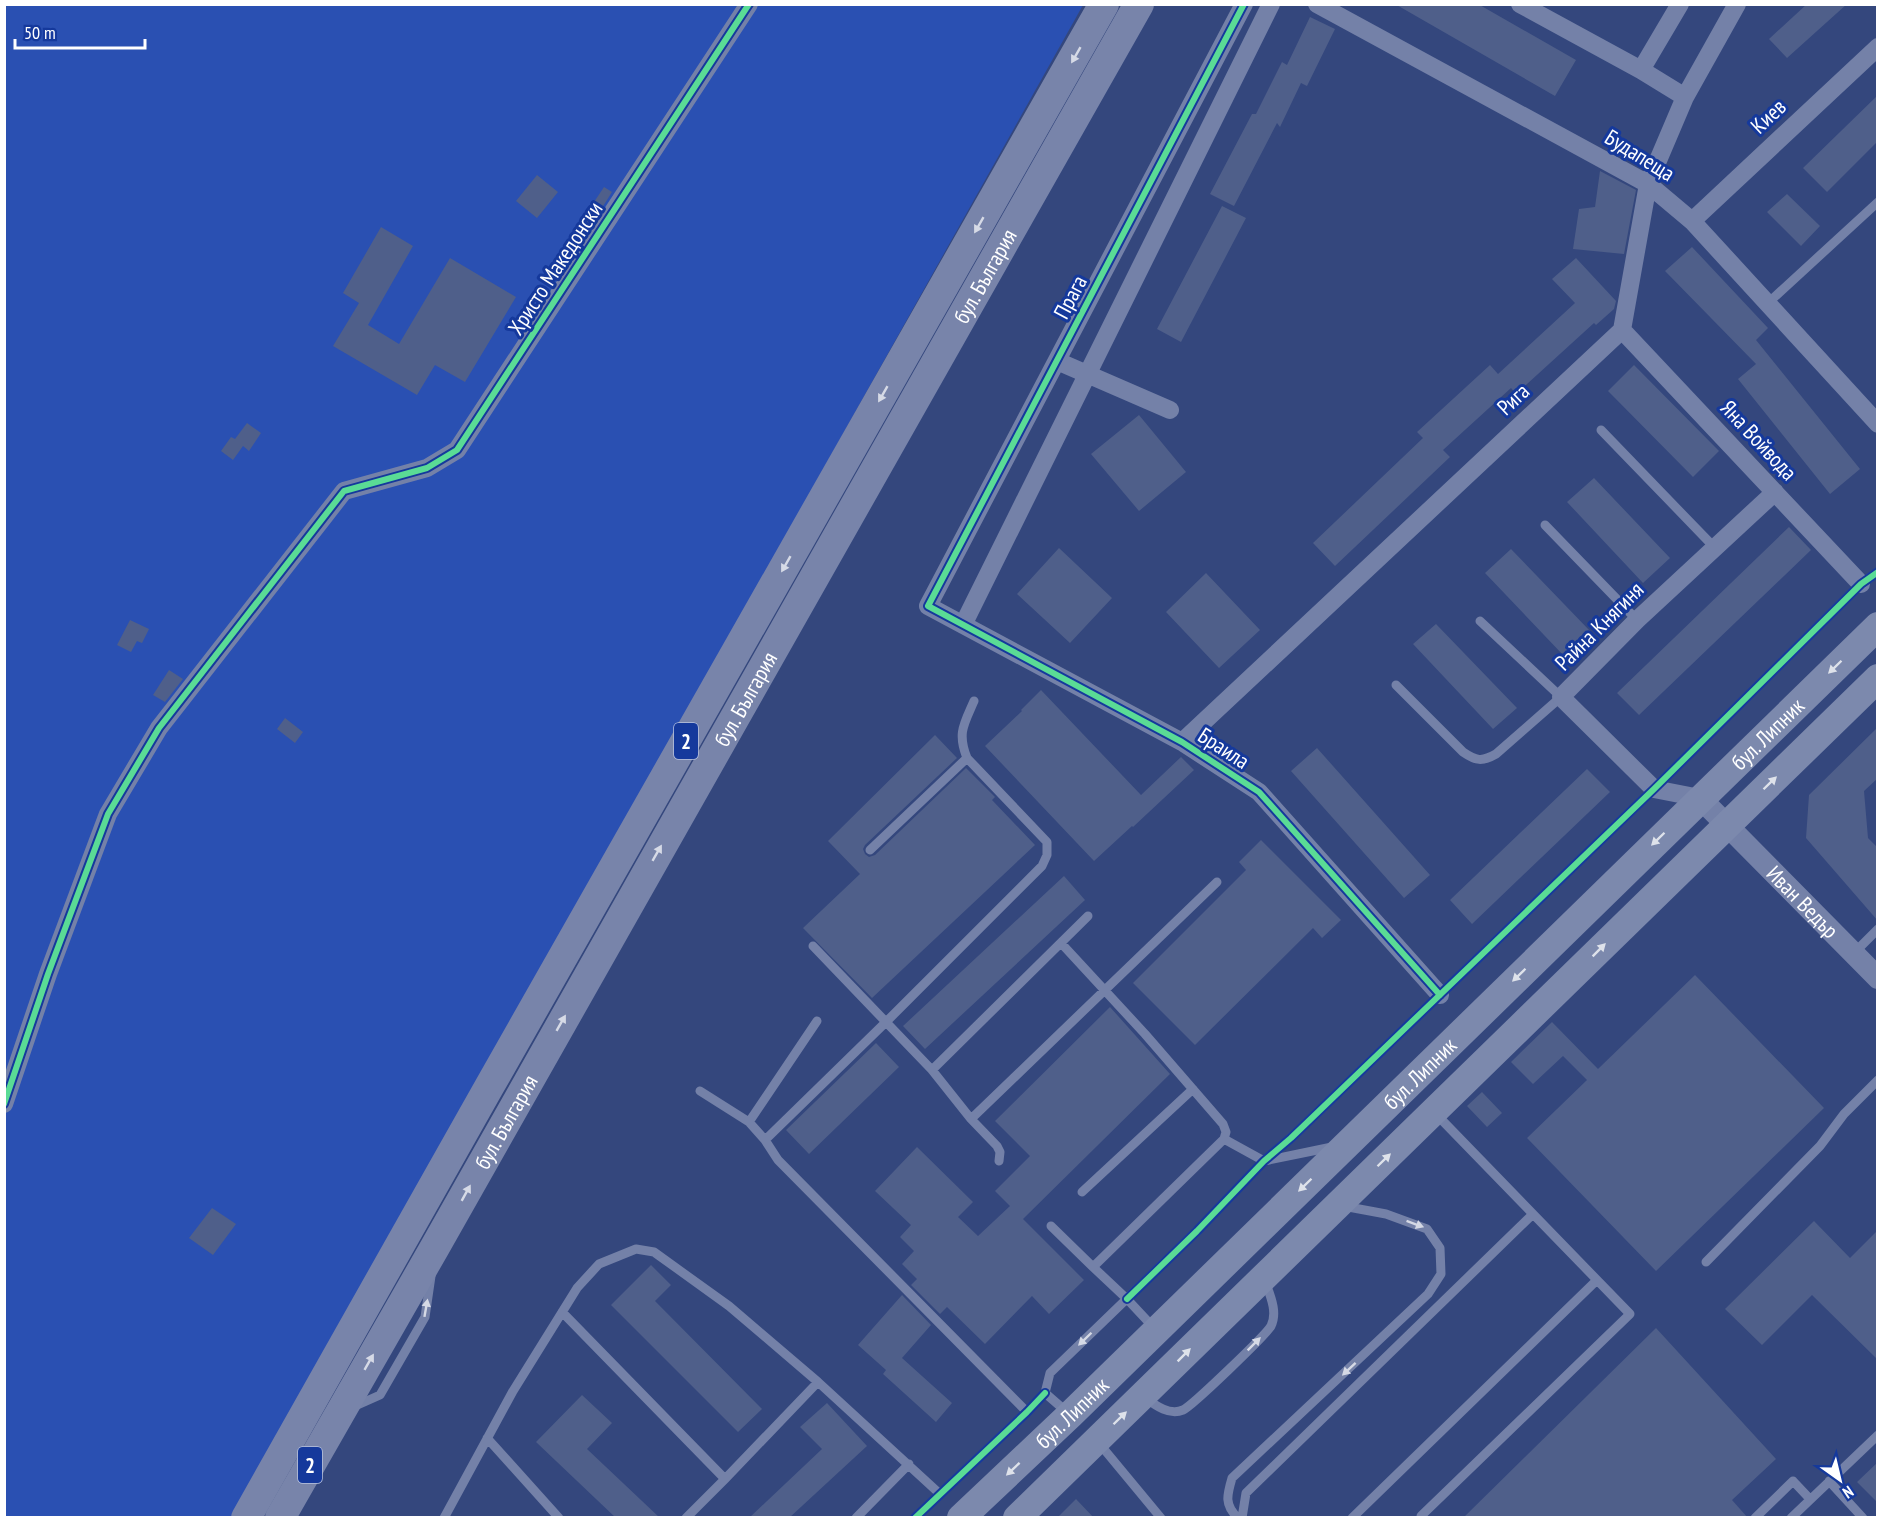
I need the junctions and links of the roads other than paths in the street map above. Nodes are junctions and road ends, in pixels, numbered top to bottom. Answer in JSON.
{"nodes":[{"id":1,"x":749,"y":4,"type":"edge"},
{"id":2,"x":1104,"y":4,"type":"edge"},
{"id":3,"x":1139,"y":4,"type":"edge"},
{"id":4,"x":1244,"y":4,"type":"edge"},
{"id":5,"x":1271,"y":4,"type":"edge"},
{"id":6,"x":1317,"y":4,"type":"edge"},
{"id":7,"x":1520,"y":4,"type":"edge"},
{"id":8,"x":1680,"y":4,"type":"edge"},
{"id":9,"x":1737,"y":4,"type":"edge"},
{"id":10,"x":1878,"y":47,"type":"edge"},
{"id":11,"x":1641,"y":70,"type":"junction"},
{"id":12,"x":1685,"y":97,"type":"junction"},
{"id":13,"x":1648,"y":184,"type":"junction"},
{"id":14,"x":1878,"y":202,"type":"edge"},
{"id":15,"x":1692,"y":221,"type":"junction"},
{"id":16,"x":1768,"y":303,"type":"junction"},
{"id":17,"x":1622,"y":330,"type":"junction"},
{"id":18,"x":1057,"y":361,"type":"junction"},
{"id":19,"x":1087,"y":376,"type":"junction"},
{"id":20,"x":1170,"y":410,"type":"dead end"},
{"id":21,"x":1878,"y":424,"type":"edge"},
{"id":22,"x":1601,"y":430,"type":"dead end"},
{"id":23,"x":1776,"y":492,"type":"junction"},
{"id":24,"x":1545,"y":525,"type":"dead end"},
{"id":25,"x":1715,"y":549,"type":"junction"},
{"id":26,"x":1878,"y":572,"type":"edge"},
{"id":27,"x":1861,"y":584,"type":"junction"},
{"id":28,"x":928,"y":606,"type":"joint"},
{"id":29,"x":1637,"y":620,"type":"junction"},
{"id":30,"x":1480,"y":621,"type":"dead end"},
{"id":31,"x":963,"y":625,"type":"junction"},
{"id":32,"x":1878,"y":626,"type":"edge"},
{"id":33,"x":1878,"y":678,"type":"edge"},
{"id":34,"x":1396,"y":686,"type":"dead end"},
{"id":35,"x":1561,"y":698,"type":"junction"},
{"id":36,"x":974,"y":701,"type":"dead end"},
{"id":37,"x":1182,"y":742,"type":"junction"},
{"id":38,"x":967,"y":758,"type":"junction"},
{"id":39,"x":1654,"y":789,"type":"junction"},
{"id":40,"x":1700,"y":798,"type":"junction"},
{"id":41,"x":1728,"y":824,"type":"junction"},
{"id":42,"x":870,"y":850,"type":"dead end"},
{"id":43,"x":1217,"y":882,"type":"dead end"},
{"id":44,"x":1088,"y":916,"type":"dead end"},
{"id":45,"x":1878,"y":929,"type":"edge"},
{"id":46,"x":1060,"y":943,"type":"junction"},
{"id":47,"x":813,"y":946,"type":"dead end"},
{"id":48,"x":1854,"y":953,"type":"junction"},
{"id":49,"x":1878,"y":978,"type":"edge"},
{"id":50,"x":1105,"y":990,"type":"junction"},
{"id":51,"x":1440,"y":995,"type":"junction"},
{"id":52,"x":817,"y":1021,"type":"dead end"},
{"id":53,"x":886,"y":1022,"type":"junction"},
{"id":54,"x":932,"y":1070,"type":"junction"},
{"id":55,"x":1878,"y":1080,"type":"edge"},
{"id":56,"x":1192,"y":1089,"type":"junction"},
{"id":57,"x":700,"y":1091,"type":"dead end"},
{"id":58,"x":4,"y":1104,"type":"edge"},
{"id":59,"x":1434,"y":1112,"type":"junction"},
{"id":60,"x":971,"y":1119,"type":"junction"},
{"id":61,"x":749,"y":1122,"type":"junction"},
{"id":62,"x":765,"y":1140,"type":"junction"},
{"id":63,"x":1224,"y":1140,"type":"junction"},
{"id":64,"x":1348,"y":1143,"type":"junction"},
{"id":65,"x":999,"y":1161,"type":"dead end"},
{"id":66,"x":1264,"y":1161,"type":"junction"},
{"id":67,"x":1082,"y":1192,"type":"dead end"},
{"id":68,"x":1338,"y":1206,"type":"junction"},
{"id":69,"x":1533,"y":1214,"type":"junction"},
{"id":70,"x":1051,"y":1226,"type":"dead end"},
{"id":71,"x":1706,"y":1262,"type":"dead end"},
{"id":72,"x":1093,"y":1267,"type":"junction"},
{"id":73,"x":1264,"y":1276,"type":"junction"},
{"id":74,"x":1597,"y":1280,"type":"junction"},
{"id":75,"x":1127,"y":1299,"type":"junction"},
{"id":76,"x":562,"y":1312,"type":"junction"},
{"id":77,"x":1156,"y":1330,"type":"junction"},
{"id":78,"x":818,"y":1382,"type":"junction"},
{"id":79,"x":1045,"y":1393,"type":"junction"},
{"id":80,"x":1143,"y":1396,"type":"junction"},
{"id":81,"x":1027,"y":1412,"type":"junction"},
{"id":82,"x":1071,"y":1414,"type":"junction"},
{"id":83,"x":1878,"y":1435,"type":"edge"},
{"id":84,"x":487,"y":1438,"type":"junction"},
{"id":85,"x":1096,"y":1440,"type":"junction"},
{"id":86,"x":909,"y":1464,"type":"junction"},
{"id":87,"x":725,"y":1479,"type":"junction"},
{"id":88,"x":1829,"y":1481,"type":"junction"},
{"id":89,"x":940,"y":1494,"type":"junction"},
{"id":90,"x":1810,"y":1499,"type":"junction"},
{"id":91,"x":1422,"y":1516,"type":"edge"},
{"id":92,"x":246,"y":1518,"type":"edge"},
{"id":93,"x":280,"y":1518,"type":"edge"},
{"id":94,"x":444,"y":1518,"type":"edge"},
{"id":95,"x":559,"y":1518,"type":"edge"},
{"id":96,"x":686,"y":1518,"type":"edge"},
{"id":97,"x":856,"y":1518,"type":"edge"},
{"id":98,"x":915,"y":1518,"type":"edge"},
{"id":99,"x":961,"y":1518,"type":"edge"},
{"id":100,"x":1017,"y":1518,"type":"edge"},
{"id":101,"x":1161,"y":1518,"type":"edge"},
{"id":102,"x":1240,"y":1518,"type":"edge"},
{"id":103,"x":1352,"y":1518,"type":"edge"},
{"id":104,"x":1755,"y":1518,"type":"edge"},
{"id":105,"x":1791,"y":1518,"type":"edge"},
{"id":106,"x":1863,"y":1518,"type":"edge"}],
"edges":[{"from":1,"to":58,"type":"street","name":"Христо Македонски"},
{"from":2,"to":92,"type":"highway","name":"бул. България","number":"2","one_way":true},
{"from":93,"to":3,"type":"highway","name":"бул. България","number":"2","one_way":true},
{"from":4,"to":18,"type":"street","name":"Прага"},
{"from":5,"to":19,"type":"street"},
{"from":6,"to":13,"type":"street","name":"Будапеща"},
{"from":7,"to":11,"type":"street"},
{"from":8,"to":11,"type":"street"},
{"from":9,"to":12,"type":"street"},
{"from":10,"to":15,"type":"street","name":"Киев"},
{"from":11,"to":12,"type":"street"},
{"from":12,"to":13,"type":"street"},
{"from":13,"to":15,"type":"street","name":"Будапеща"},
{"from":13,"to":17,"type":"street"},
{"from":14,"to":16,"type":"lane"},
{"from":15,"to":16,"type":"street","name":"Будапеща"},
{"from":16,"to":21,"type":"street","name":"Будапеща"},
{"from":17,"to":23,"type":"street","name":"Яна Войвода"},
{"from":17,"to":37,"type":"street","name":"Рига"},
{"from":18,"to":19,"type":"street"},
{"from":18,"to":28,"type":"street","name":"Прага"},
{"from":19,"to":20,"type":"street"},
{"from":19,"to":31,"type":"street"},
{"from":22,"to":25,"type":"lane"},
{"from":23,"to":25,"type":"street","name":"Райна Княгиня"},
{"from":23,"to":27,"type":"street","name":"Яна Войвода"},
{"from":24,"to":29,"type":"lane"},
{"from":25,"to":29,"type":"street","name":"Райна Княгиня"},
{"from":26,"to":27,"type":"lane"},
{"from":27,"to":39,"type":"lane"},
{"from":28,"to":31,"type":"street","name":"Браила"},
{"from":29,"to":35,"type":"street","name":"Райна Княгиня"},
{"from":30,"to":35,"type":"lane"},
{"from":31,"to":37,"type":"street","name":"Браила"},
{"from":32,"to":40,"type":"main road","name":"бул. Липник","one_way":true},
{"from":41,"to":33,"type":"main road","name":"бул. Липник","one_way":true},
{"from":34,"to":35,"type":"lane"},
{"from":35,"to":39,"type":"street","name":"Райна Княгиня"},
{"from":36,"to":38,"type":"lane"},
{"from":37,"to":51,"type":"street","name":"Браила"},
{"from":38,"to":42,"type":"lane"},
{"from":38,"to":53,"type":"lane"},
{"from":39,"to":40,"type":"street"},
{"from":39,"to":51,"type":"lane"},
{"from":40,"to":41,"type":"street","name":"Иван Ведър"},
{"from":40,"to":64,"type":"main road","name":"бул. Липник","one_way":true},
{"from":41,"to":48,"type":"street","name":"Иван Ведър"},
{"from":59,"to":41,"type":"main road","name":"бул. Липник","one_way":true},
{"from":43,"to":50,"type":"lane"},
{"from":44,"to":46,"type":"lane"},
{"from":45,"to":48,"type":"lane"},
{"from":46,"to":50,"type":"lane"},
{"from":46,"to":54,"type":"lane"},
{"from":47,"to":53,"type":"lane"},
{"from":48,"to":49,"type":"street","name":"Иван Ведър"},
{"from":50,"to":56,"type":"lane"},
{"from":50,"to":60,"type":"lane"},
{"from":51,"to":66,"type":"lane"},
{"from":52,"to":61,"type":"lane"},
{"from":53,"to":54,"type":"lane"},
{"from":53,"to":62,"type":"lane"},
{"from":54,"to":60,"type":"lane"},
{"from":55,"to":71,"type":"lane"},
{"from":56,"to":63,"type":"lane"},
{"from":56,"to":67,"type":"lane"},
{"from":57,"to":61,"type":"lane"},
{"from":68,"to":59,"type":"main road","name":"бул. Липник","one_way":true},
{"from":59,"to":69,"type":"lane"},
{"from":60,"to":65,"type":"lane"},
{"from":61,"to":62,"type":"lane"},
{"from":62,"to":81,"type":"lane"},
{"from":63,"to":66,"type":"lane"},
{"from":63,"to":72,"type":"lane"},
{"from":64,"to":66,"type":"lane"},
{"from":64,"to":77,"type":"main road","name":"бул. Липник","one_way":true},
{"from":66,"to":75,"type":"lane"},
{"from":68,"to":73,"type":"main road","name":"бул. Липник"},
{"from":68,"to":102,"type":"lane","one_way":true},
{"from":69,"to":74,"type":"lane"},
{"from":69,"to":102,"type":"lane"},
{"from":70,"to":72,"type":"lane"},
{"from":72,"to":75,"type":"lane"},
{"from":80,"to":73,"type":"main road","name":"бул. Липник","one_way":true},
{"from":80,"to":73,"type":"lane","one_way":true},
{"from":74,"to":91,"type":"lane"},
{"from":74,"to":103,"type":"lane"},
{"from":75,"to":77,"type":"lane"},
{"from":75,"to":79,"type":"lane","one_way":true},
{"from":76,"to":78,"type":"lane"},
{"from":76,"to":84,"type":"lane"},
{"from":76,"to":87,"type":"lane"},
{"from":77,"to":82,"type":"main road","name":"бул. Липник"},
{"from":78,"to":86,"type":"lane"},
{"from":78,"to":87,"type":"lane"},
{"from":79,"to":81,"type":"lane"},
{"from":79,"to":82,"type":"lane"},
{"from":85,"to":80,"type":"main road","name":"бул. Липник","one_way":true},
{"from":81,"to":89,"type":"lane"},
{"from":82,"to":85,"type":"main road"},
{"from":82,"to":99,"type":"main road","name":"бул. Липник","one_way":true},
{"from":83,"to":88,"type":"lane"},
{"from":84,"to":94,"type":"lane"},
{"from":84,"to":95,"type":"lane"},
{"from":85,"to":100,"type":"main road","name":"бул. Липник"},
{"from":85,"to":101,"type":"lane"},
{"from":86,"to":89,"type":"lane"},
{"from":86,"to":97,"type":"lane"},
{"from":87,"to":96,"type":"lane"},
{"from":88,"to":90,"type":"lane"},
{"from":88,"to":106,"type":"lane"},
{"from":89,"to":98,"type":"lane"},
{"from":90,"to":104,"type":"lane"},
{"from":90,"to":105,"type":"lane"}]}
